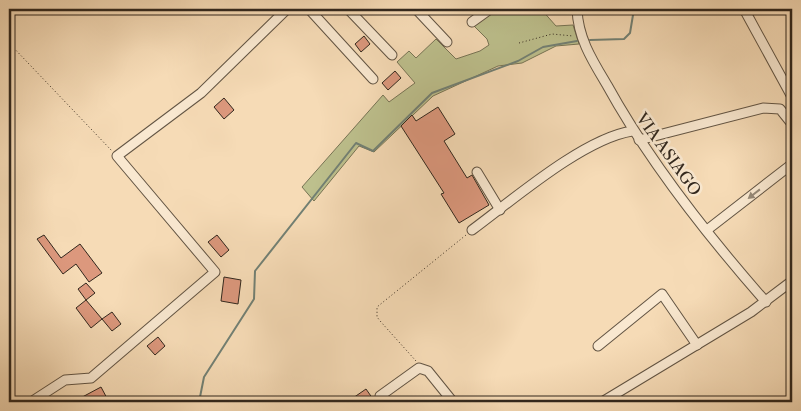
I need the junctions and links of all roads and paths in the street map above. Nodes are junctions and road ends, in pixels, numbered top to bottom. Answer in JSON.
{"nodes":[{"id":1,"x":287,"y":9,"type":"edge"},
{"id":2,"x":309,"y":9,"type":"edge"},
{"id":3,"x":348,"y":9,"type":"edge"},
{"id":4,"x":416,"y":9,"type":"edge"},
{"id":5,"x":490,"y":9,"type":"edge"},
{"id":6,"x":576,"y":9,"type":"edge"},
{"id":7,"x":744,"y":9,"type":"edge"},
{"id":8,"x":472,"y":22,"type":"dead end"},
{"id":9,"x":581,"y":38,"type":"junction"},
{"id":10,"x":447,"y":42,"type":"dead end"},
{"id":11,"x":519,"y":42,"type":"dead end"},
{"id":12,"x":9,"y":43,"type":"edge"},
{"id":13,"x":392,"y":55,"type":"dead end"},
{"id":14,"x":373,"y":79,"type":"dead end"},
{"id":15,"x":792,"y":94,"type":"edge"},
{"id":16,"x":780,"y":109,"type":"junction"},
{"id":17,"x":792,"y":124,"type":"edge"},
{"id":18,"x":632,"y":131,"type":"junction"},
{"id":19,"x":639,"y":140,"type":"junction"},
{"id":20,"x":118,"y":156,"type":"junction"},
{"id":21,"x":792,"y":164,"type":"edge"},
{"id":22,"x":477,"y":172,"type":"dead end"},
{"id":23,"x":500,"y":210,"type":"junction"},
{"id":24,"x":472,"y":230,"type":"joint"},
{"id":25,"x":707,"y":230,"type":"junction"},
{"id":26,"x":792,"y":281,"type":"edge"},
{"id":27,"x":766,"y":302,"type":"junction"},
{"id":28,"x":697,"y":345,"type":"junction"},
{"id":29,"x":598,"y":346,"type":"dead end"},
{"id":30,"x":423,"y":368,"type":"junction"},
{"id":31,"x":617,"y":393,"type":"junction"},
{"id":32,"x":380,"y":396,"type":"dead end"},
{"id":33,"x":31,"y":402,"type":"edge"},
{"id":34,"x":453,"y":402,"type":"edge"},
{"id":35,"x":602,"y":402,"type":"edge"},
{"id":36,"x":623,"y":402,"type":"edge"}],
"edges":[{"from":1,"to":20,"type":"street"},
{"from":2,"to":14,"type":"street"},
{"from":3,"to":13,"type":"street"},
{"from":4,"to":10,"type":"street"},
{"from":5,"to":8,"type":"street"},
{"from":6,"to":9,"type":"street","name":"VIA ASIAGO"},
{"from":7,"to":15,"type":"street"},
{"from":9,"to":11,"type":"path"},
{"from":9,"to":18,"type":"street","name":"VIA ASIAGO"},
{"from":12,"to":20,"type":"path"},
{"from":15,"to":16,"type":"street"},
{"from":16,"to":17,"type":"street"},
{"from":16,"to":19,"type":"street"},
{"from":18,"to":19,"type":"street","name":"VIA ASIAGO"},
{"from":18,"to":23,"type":"street"},
{"from":19,"to":25,"type":"street","name":"VIA ASIAGO"},
{"from":20,"to":33,"type":"street"},
{"from":21,"to":25,"type":"street","one_way":true},
{"from":22,"to":23,"type":"street"},
{"from":23,"to":24,"type":"street"},
{"from":24,"to":30,"type":"path"},
{"from":25,"to":27,"type":"street","name":"VIA ASIAGO"},
{"from":26,"to":27,"type":"street"},
{"from":27,"to":28,"type":"street"},
{"from":28,"to":29,"type":"street"},
{"from":28,"to":31,"type":"street"},
{"from":30,"to":32,"type":"street"},
{"from":30,"to":34,"type":"street"},
{"from":31,"to":35,"type":"street"},
{"from":31,"to":36,"type":"street"}]}
